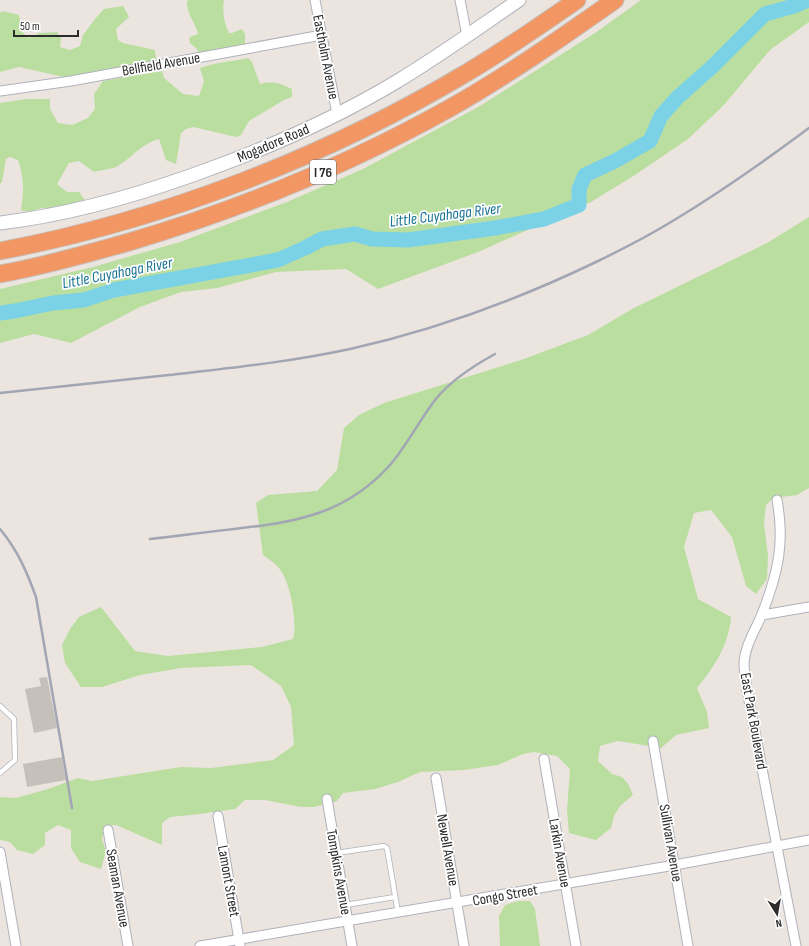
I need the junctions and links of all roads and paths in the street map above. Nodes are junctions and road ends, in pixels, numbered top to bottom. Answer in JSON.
{"nodes":[{"id":1,"x":315,"y":0,"type":"edge"},
{"id":2,"x":460,"y":0,"type":"edge"},
{"id":3,"x":519,"y":0,"type":"edge"},
{"id":4,"x":558,"y":0,"type":"edge"},
{"id":5,"x":577,"y":0,"type":"edge"},
{"id":6,"x":615,"y":0,"type":"edge"},
{"id":7,"x":322,"y":35,"type":"junction"},
{"id":8,"x":467,"y":36,"type":"junction"},
{"id":9,"x":504,"y":50,"type":"junction"},
{"id":10,"x":0,"y":92,"type":"edge"},
{"id":11,"x":337,"y":114,"type":"junction"},
{"id":12,"x":0,"y":223,"type":"edge"},
{"id":13,"x":0,"y":251,"type":"edge"},
{"id":14,"x":0,"y":274,"type":"edge"},
{"id":15,"x":777,"y":500,"type":"dead end"},
{"id":16,"x":809,"y":606,"type":"edge"},
{"id":17,"x":762,"y":615,"type":"junction"},
{"id":18,"x":0,"y":706,"type":"edge"},
{"id":19,"x":653,"y":740,"type":"dead end"},
{"id":20,"x":544,"y":759,"type":"dead end"},
{"id":21,"x":0,"y":773,"type":"edge"},
{"id":22,"x":436,"y":778,"type":"dead end"},
{"id":23,"x":326,"y":799,"type":"dead end"},
{"id":24,"x":218,"y":816,"type":"dead end"},
{"id":25,"x":108,"y":830,"type":"dead end"},
{"id":26,"x":809,"y":840,"type":"edge"},
{"id":27,"x":776,"y":847,"type":"junction"},
{"id":28,"x":0,"y":852,"type":"edge"},
{"id":29,"x":336,"y":853,"type":"junction"},
{"id":30,"x":674,"y":866,"type":"junction"},
{"id":31,"x":566,"y":884,"type":"junction"},
{"id":32,"x":395,"y":897,"type":"junction"},
{"id":33,"x":457,"y":903,"type":"junction"},
{"id":34,"x":345,"y":905,"type":"junction"},
{"id":35,"x":398,"y":913,"type":"junction"},
{"id":36,"x":348,"y":921,"type":"junction"},
{"id":37,"x":240,"y":943,"type":"edge"},
{"id":38,"x":16,"y":946,"type":"edge"},
{"id":39,"x":128,"y":946,"type":"edge"},
{"id":40,"x":200,"y":946,"type":"edge"},
{"id":41,"x":352,"y":946,"type":"edge"},
{"id":42,"x":464,"y":946,"type":"edge"},
{"id":43,"x":576,"y":946,"type":"edge"},
{"id":44,"x":688,"y":946,"type":"edge"},
{"id":45,"x":796,"y":946,"type":"edge"}],
"edges":[{"from":1,"to":7,"type":"street","name":"Eastholm Avenue"},
{"from":2,"to":8,"type":"street"},
{"from":3,"to":8,"type":"street","name":"Mogadore Road"},
{"from":4,"to":9,"type":"highway"},
{"from":5,"to":9,"type":"highway","number":"I 76"},
{"from":6,"to":14,"type":"highway","number":"I 76"},
{"from":7,"to":10,"type":"street","name":"Bellfield Avenue"},
{"from":7,"to":11,"type":"street","name":"Eastholm Avenue"},
{"from":8,"to":11,"type":"street","name":"Mogadore Road"},
{"from":9,"to":13,"type":"highway","number":"I 76"},
{"from":11,"to":12,"type":"street","name":"Mogadore Road"},
{"from":15,"to":17,"type":"street","name":"East Park Boulevard"},
{"from":16,"to":17,"type":"street"},
{"from":17,"to":27,"type":"street","name":"East Park Boulevard"},
{"from":18,"to":21,"type":"lane"},
{"from":19,"to":30,"type":"street","name":"Sullivan Avenue"},
{"from":20,"to":31,"type":"street","name":"Larkin Avenue"},
{"from":22,"to":33,"type":"street","name":"Newell Avenue"},
{"from":23,"to":29,"type":"street","name":"Tompkins Avenue"},
{"from":24,"to":37,"type":"street","name":"Lamont Street"},
{"from":25,"to":39,"type":"street","name":"Seaman Avenue"},
{"from":26,"to":27,"type":"street","name":"Congo Street"},
{"from":27,"to":30,"type":"street","name":"Congo Street"},
{"from":27,"to":45,"type":"street","name":"East Park Boulevard"},
{"from":28,"to":38,"type":"street"},
{"from":29,"to":32,"type":"lane"},
{"from":29,"to":34,"type":"street","name":"Tompkins Avenue"},
{"from":30,"to":31,"type":"street","name":"Congo Street"},
{"from":30,"to":44,"type":"street","name":"Sullivan Avenue"},
{"from":31,"to":33,"type":"street","name":"Congo Street"},
{"from":31,"to":43,"type":"street","name":"Larkin Avenue"},
{"from":32,"to":34,"type":"lane"},
{"from":32,"to":35,"type":"lane"},
{"from":33,"to":35,"type":"street","name":"Congo Street"},
{"from":33,"to":42,"type":"street","name":"Newell Avenue"},
{"from":34,"to":36,"type":"street","name":"Tompkins Avenue"},
{"from":35,"to":36,"type":"street","name":"Congo Street"},
{"from":36,"to":37,"type":"street","name":"Congo Street"},
{"from":36,"to":41,"type":"street","name":"Tompkins Avenue"},
{"from":37,"to":40,"type":"street","name":"Congo Street"}]}
